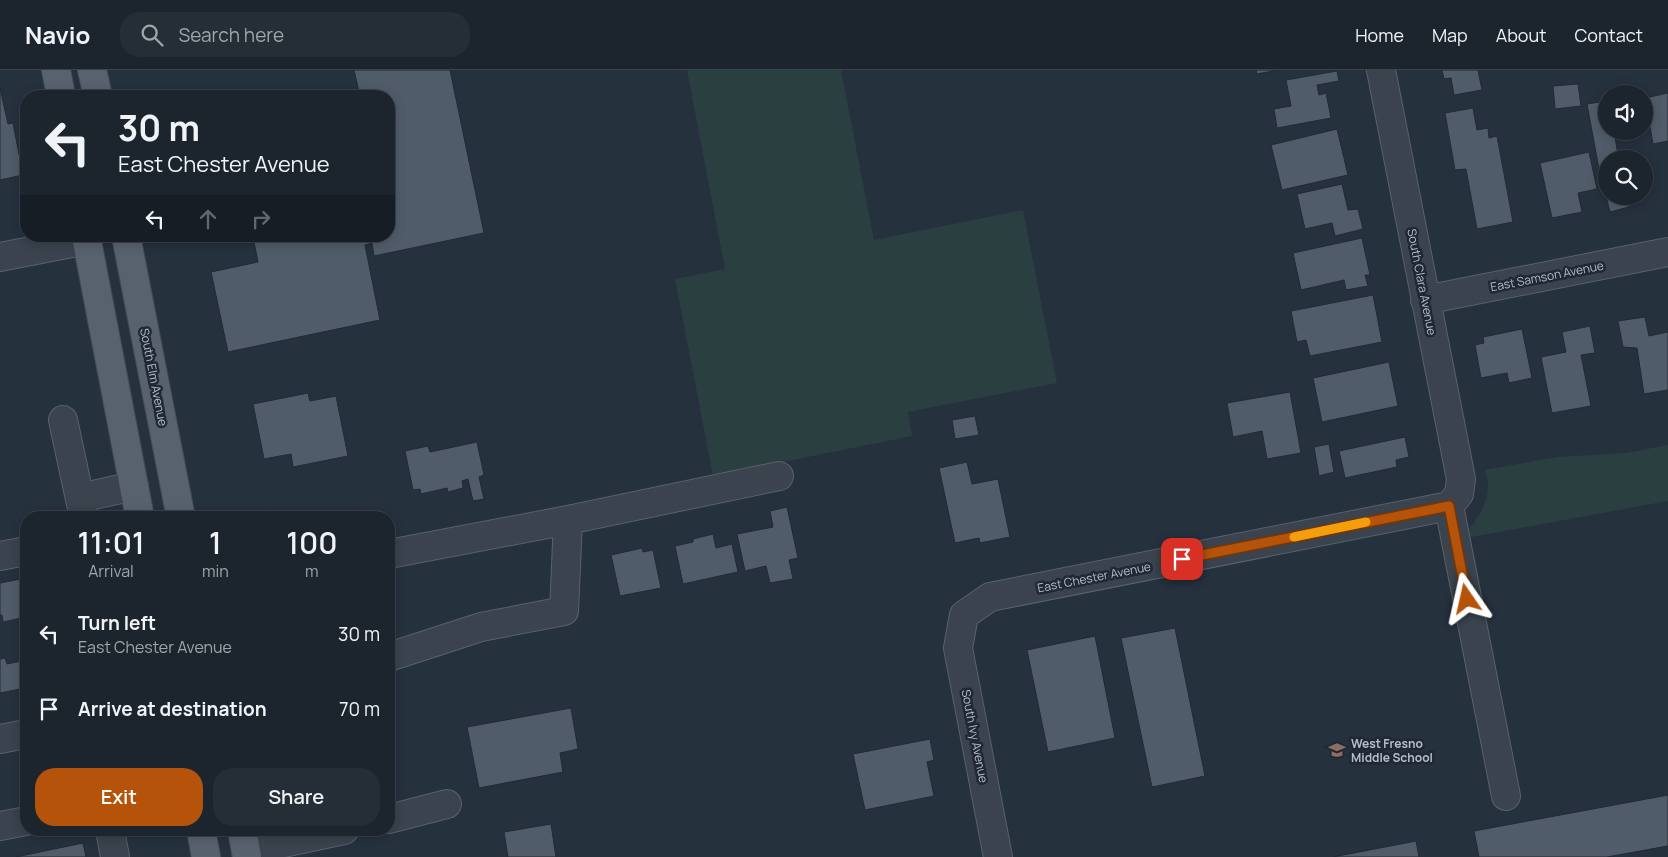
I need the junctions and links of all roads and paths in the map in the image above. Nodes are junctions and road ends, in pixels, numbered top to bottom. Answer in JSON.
{"nodes":[{"id":1,"x":56,"y":70,"type":"edge"},
{"id":2,"x":92,"y":70,"type":"edge"},
{"id":3,"x":1381,"y":70,"type":"edge"},
{"id":4,"x":60,"y":90,"type":"edge"},
{"id":5,"x":97,"y":90,"type":"edge"},
{"id":6,"x":69,"y":242,"type":"edge"},
{"id":7,"x":88,"y":242,"type":"edge"},
{"id":8,"x":127,"y":242,"type":"edge"},
{"id":9,"x":1668,"y":252,"type":"edge"},
{"id":10,"x":0,"y":257,"type":"edge"},
{"id":11,"x":1425,"y":300,"type":"junction"},
{"id":12,"x":63,"y":420,"type":"dead end"},
{"id":13,"x":779,"y":476,"type":"dead end"},
{"id":14,"x":134,"y":486,"type":"junction"},
{"id":15,"x":1454,"y":500,"type":"junction"},
{"id":16,"x":82,"y":508,"type":"edge"},
{"id":17,"x":139,"y":511,"type":"edge"},
{"id":18,"x":180,"y":511,"type":"edge"},
{"id":19,"x":568,"y":520,"type":"junction"},
{"id":20,"x":20,"y":552,"type":"edge"},
{"id":21,"x":395,"y":553,"type":"edge"},
{"id":22,"x":0,"y":556,"type":"edge"},
{"id":23,"x":964,"y":615,"type":"joint"},
{"id":24,"x":395,"y":655,"type":"edge"},
{"id":25,"x":20,"y":735,"type":"edge"},
{"id":26,"x":0,"y":739,"type":"edge"},
{"id":27,"x":1506,"y":796,"type":"dead end"},
{"id":28,"x":447,"y":804,"type":"dead end"},
{"id":29,"x":395,"y":817,"type":"edge"},
{"id":30,"x":20,"y":822,"type":"edge"},
{"id":31,"x":0,"y":826,"type":"edge"},
{"id":32,"x":111,"y":836,"type":"edge"},
{"id":33,"x":202,"y":836,"type":"edge"},
{"id":34,"x":307,"y":836,"type":"edge"},
{"id":35,"x":245,"y":846,"type":"edge"},
{"id":36,"x":115,"y":857,"type":"edge"},
{"id":37,"x":206,"y":857,"type":"edge"},
{"id":38,"x":998,"y":857,"type":"edge"}],
"edges":[{"from":1,"to":4,"type":"main road"},
{"from":2,"to":5,"type":"main road"},
{"from":3,"to":11,"type":"street","name":"South Clara Avenue"},
{"from":6,"to":10,"type":"street"},
{"from":7,"to":14,"type":"main road"},
{"from":8,"to":18,"type":"main road","name":"South Elm Avenue"},
{"from":9,"to":11,"type":"street","name":"East Samson Avenue"},
{"from":11,"to":15,"type":"street","name":"South Clara Avenue"},
{"from":12,"to":16,"type":"street"},
{"from":13,"to":19,"type":"street"},
{"from":14,"to":16,"type":"street"},
{"from":14,"to":17,"type":"main road"},
{"from":15,"to":23,"type":"street","name":"East Chester Avenue"},
{"from":15,"to":27,"type":"street","name":"South Clara Avenue"},
{"from":19,"to":21,"type":"street"},
{"from":19,"to":24,"type":"street"},
{"from":20,"to":22,"type":"street"},
{"from":23,"to":38,"type":"street","name":"South Ivy Avenue"},
{"from":25,"to":26,"type":"street"},
{"from":28,"to":29,"type":"street"},
{"from":30,"to":31,"type":"street"},
{"from":32,"to":36,"type":"street"},
{"from":33,"to":37,"type":"main road"},
{"from":34,"to":35,"type":"street"}]}
